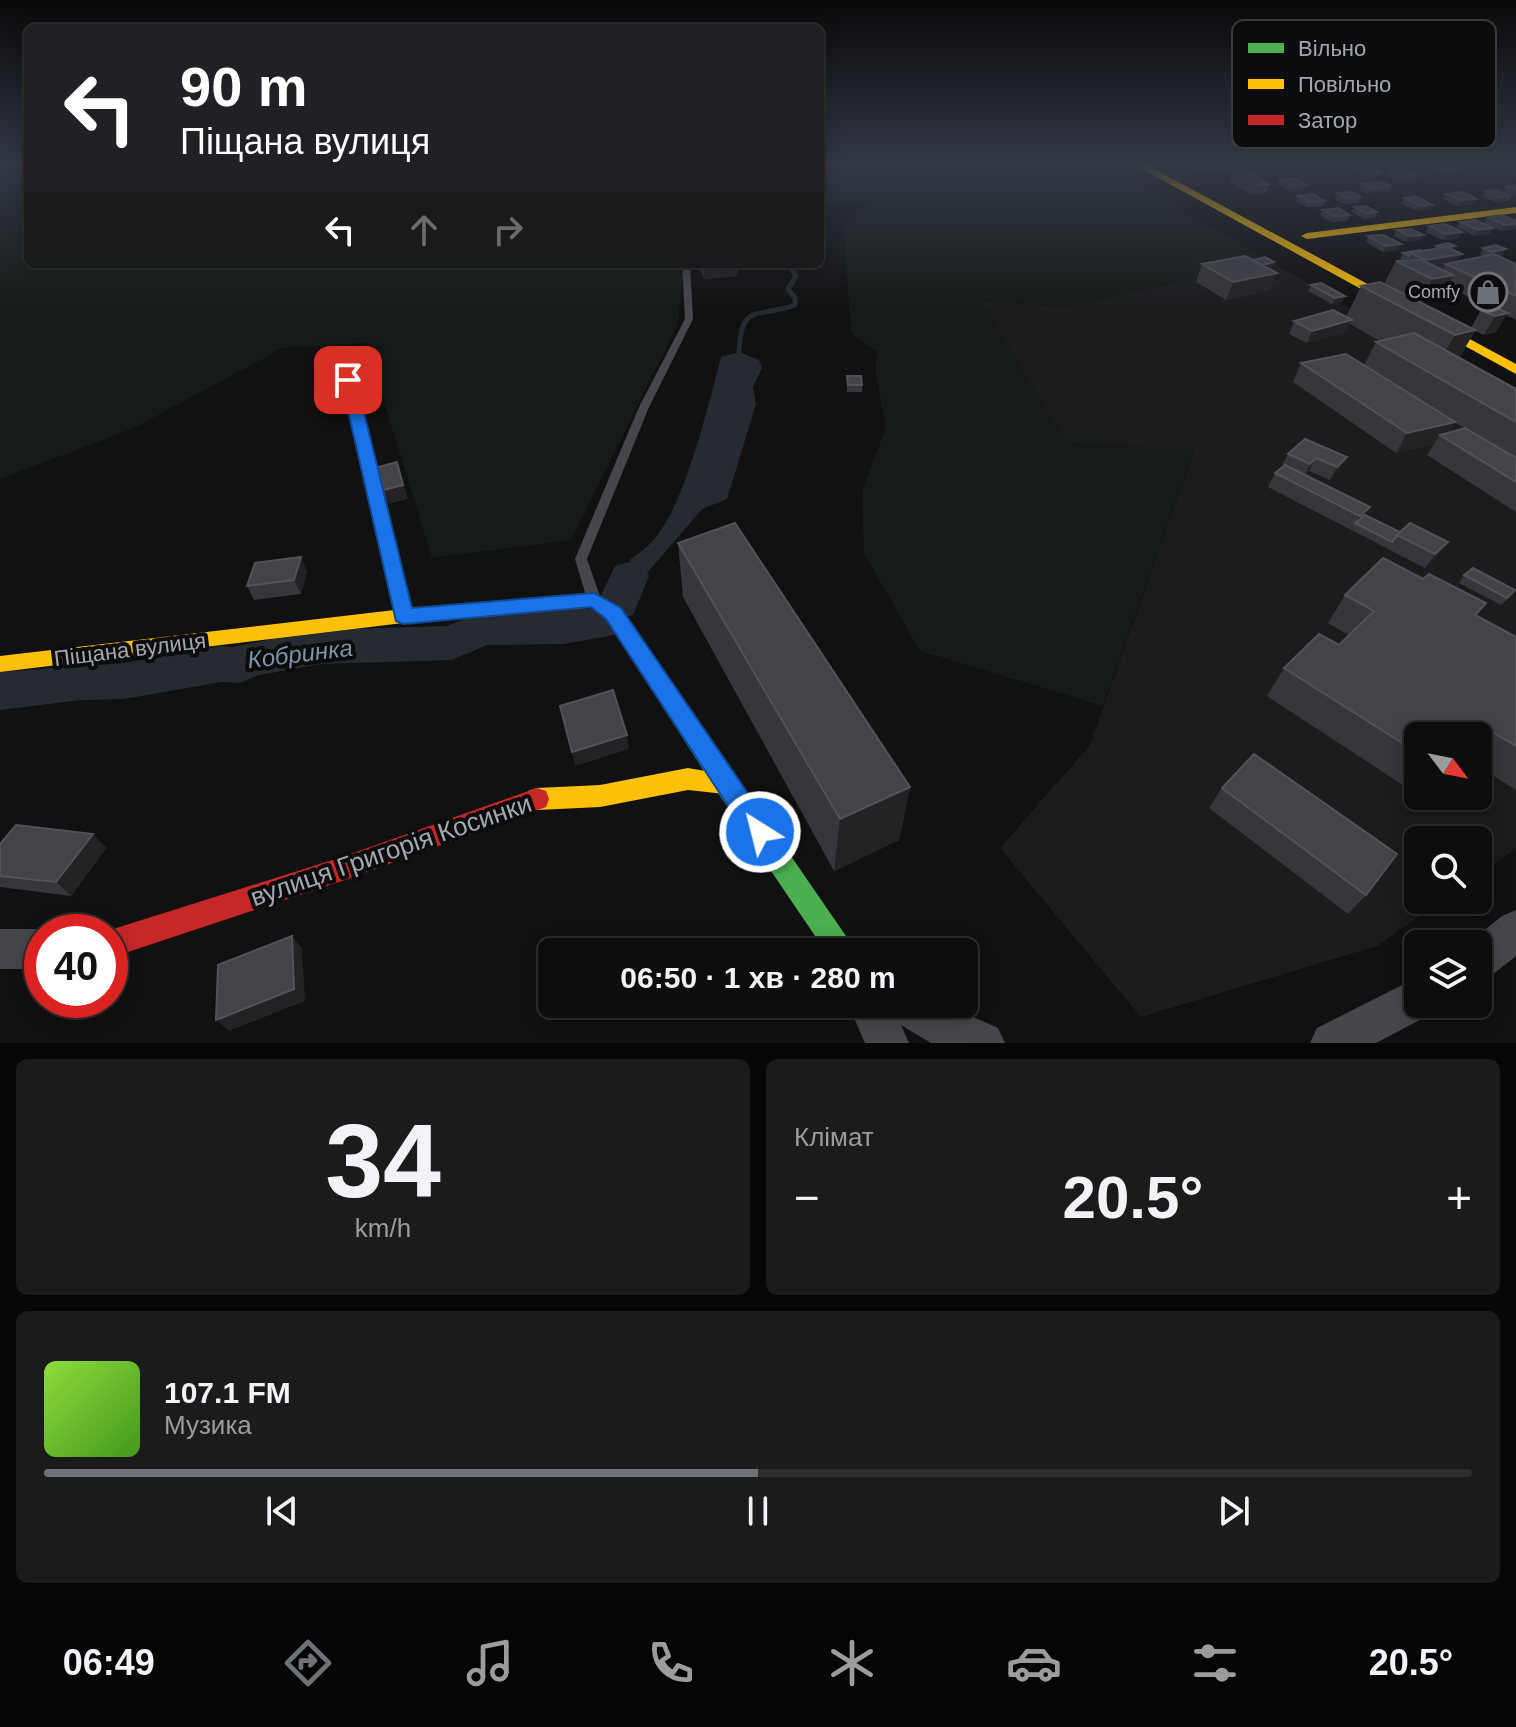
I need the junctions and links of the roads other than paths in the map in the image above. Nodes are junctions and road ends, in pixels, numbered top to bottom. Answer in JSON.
{"nodes":[{"id":1,"x":1229,"y":214,"type":"edge"},
{"id":2,"x":1486,"y":214,"type":"edge"},
{"id":3,"x":1307,"y":236,"type":"dead end"},
{"id":4,"x":686,"y":268,"type":"edge"},
{"id":5,"x":342,"y":350,"type":"dead end"},
{"id":6,"x":1516,"y":370,"type":"edge"},
{"id":7,"x":594,"y":600,"type":"junction"},
{"id":8,"x":403,"y":616,"type":"junction"},
{"id":9,"x":0,"y":664,"type":"edge"},
{"id":10,"x":725,"y":783,"type":"junction"},
{"id":11,"x":1516,"y":930,"type":"edge"},
{"id":12,"x":128,"y":938,"type":"edge"},
{"id":13,"x":833,"y":938,"type":"edge"},
{"id":14,"x":0,"y":949,"type":"edge"},
{"id":15,"x":24,"y":949,"type":"edge"},
{"id":16,"x":1492,"y":950,"type":"edge"},
{"id":17,"x":1404,"y":1005,"type":"edge"},
{"id":18,"x":875,"y":1018,"type":"edge"},
{"id":19,"x":928,"y":1018,"type":"edge"},
{"id":20,"x":887,"y":1043,"type":"edge"},
{"id":21,"x":983,"y":1043,"type":"edge"},
{"id":22,"x":1332,"y":1043,"type":"edge"}],
"edges":[{"from":1,"to":6,"type":"street"},
{"from":2,"to":3,"type":"street"},
{"from":4,"to":7,"type":"lane"},
{"from":5,"to":8,"type":"lane"},
{"from":7,"to":8,"type":"street","name":"Піщана вулиця"},
{"from":7,"to":10,"type":"street"},
{"from":8,"to":9,"type":"street","name":"Піщана вулиця"},
{"from":10,"to":12,"type":"street","name":"вулиця Григорія Косинки"},
{"from":10,"to":13,"type":"street"},
{"from":11,"to":16,"type":"street"},
{"from":14,"to":15,"type":"street"},
{"from":17,"to":22,"type":"street"},
{"from":18,"to":20,"type":"street"},
{"from":19,"to":21,"type":"street"}]}
